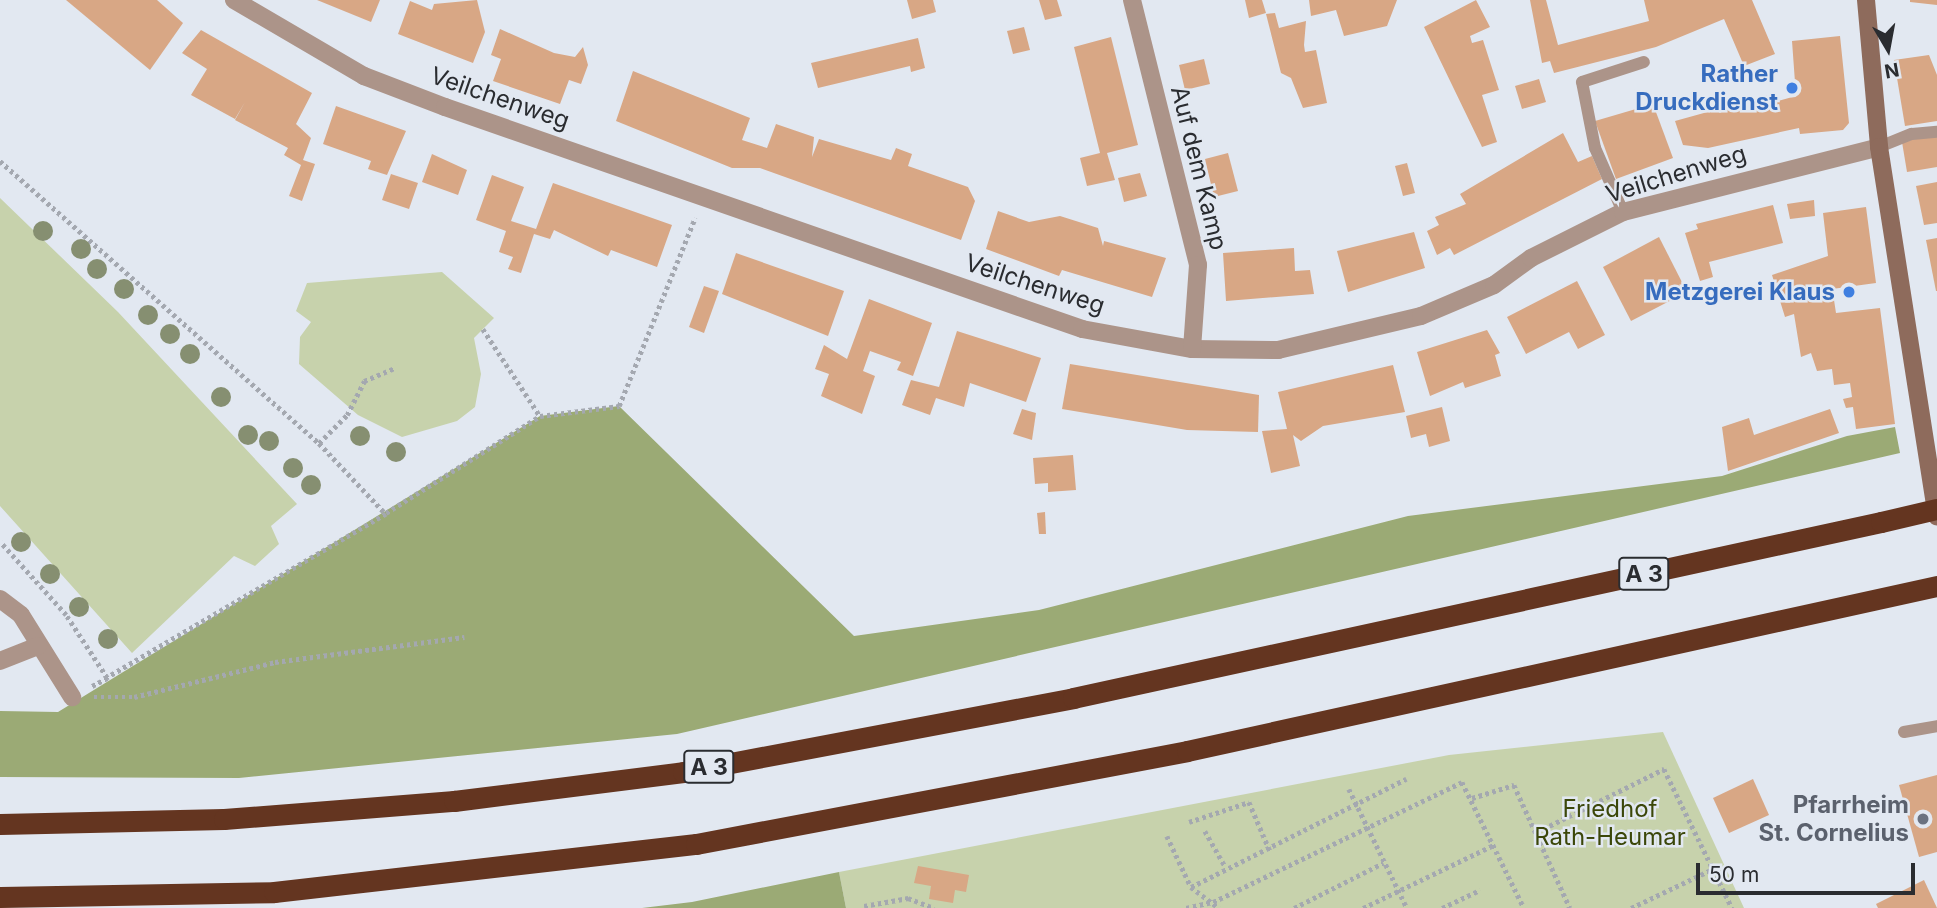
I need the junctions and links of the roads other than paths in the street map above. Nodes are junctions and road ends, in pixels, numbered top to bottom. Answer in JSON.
{"nodes":[{"id":1,"x":234,"y":0,"type":"edge"},
{"id":2,"x":1132,"y":0,"type":"edge"},
{"id":3,"x":1866,"y":0,"type":"edge"},
{"id":4,"x":1644,"y":62,"type":"dead end"},
{"id":5,"x":1937,"y":132,"type":"edge"},
{"id":6,"x":1879,"y":147,"type":"junction"},
{"id":7,"x":1623,"y":212,"type":"junction"},
{"id":8,"x":1192,"y":349,"type":"junction"},
{"id":9,"x":1937,"y":509,"type":"edge"},
{"id":10,"x":1937,"y":516,"type":"edge"},
{"id":11,"x":1937,"y":586,"type":"edge"},
{"id":12,"x":0,"y":599,"type":"edge"},
{"id":13,"x":37,"y":646,"type":"junction"},
{"id":14,"x":0,"y":661,"type":"edge"},
{"id":15,"x":72,"y":697,"type":"road end"},
{"id":16,"x":1937,"y":726,"type":"edge"},
{"id":17,"x":1904,"y":732,"type":"dead end"},
{"id":18,"x":0,"y":824,"type":"edge"},
{"id":19,"x":0,"y":897,"type":"edge"}],
"edges":[{"from":1,"to":8,"type":"street","name":"Veilchenweg"},
{"from":2,"to":8,"type":"street","name":"Auf dem Kamp"},
{"from":3,"to":6,"type":"main road"},
{"from":4,"to":7,"type":"lane"},
{"from":5,"to":6,"type":"lane"},
{"from":6,"to":7,"type":"street","name":"Veilchenweg"},
{"from":6,"to":10,"type":"main road"},
{"from":7,"to":8,"type":"street","name":"Veilchenweg"},
{"from":9,"to":18,"type":"highway","number":"A 3","bridge":true},
{"from":11,"to":19,"type":"highway"},
{"from":12,"to":13,"type":"street"},
{"from":13,"to":14,"type":"street"},
{"from":13,"to":15,"type":"street"},
{"from":16,"to":17,"type":"lane"}]}
